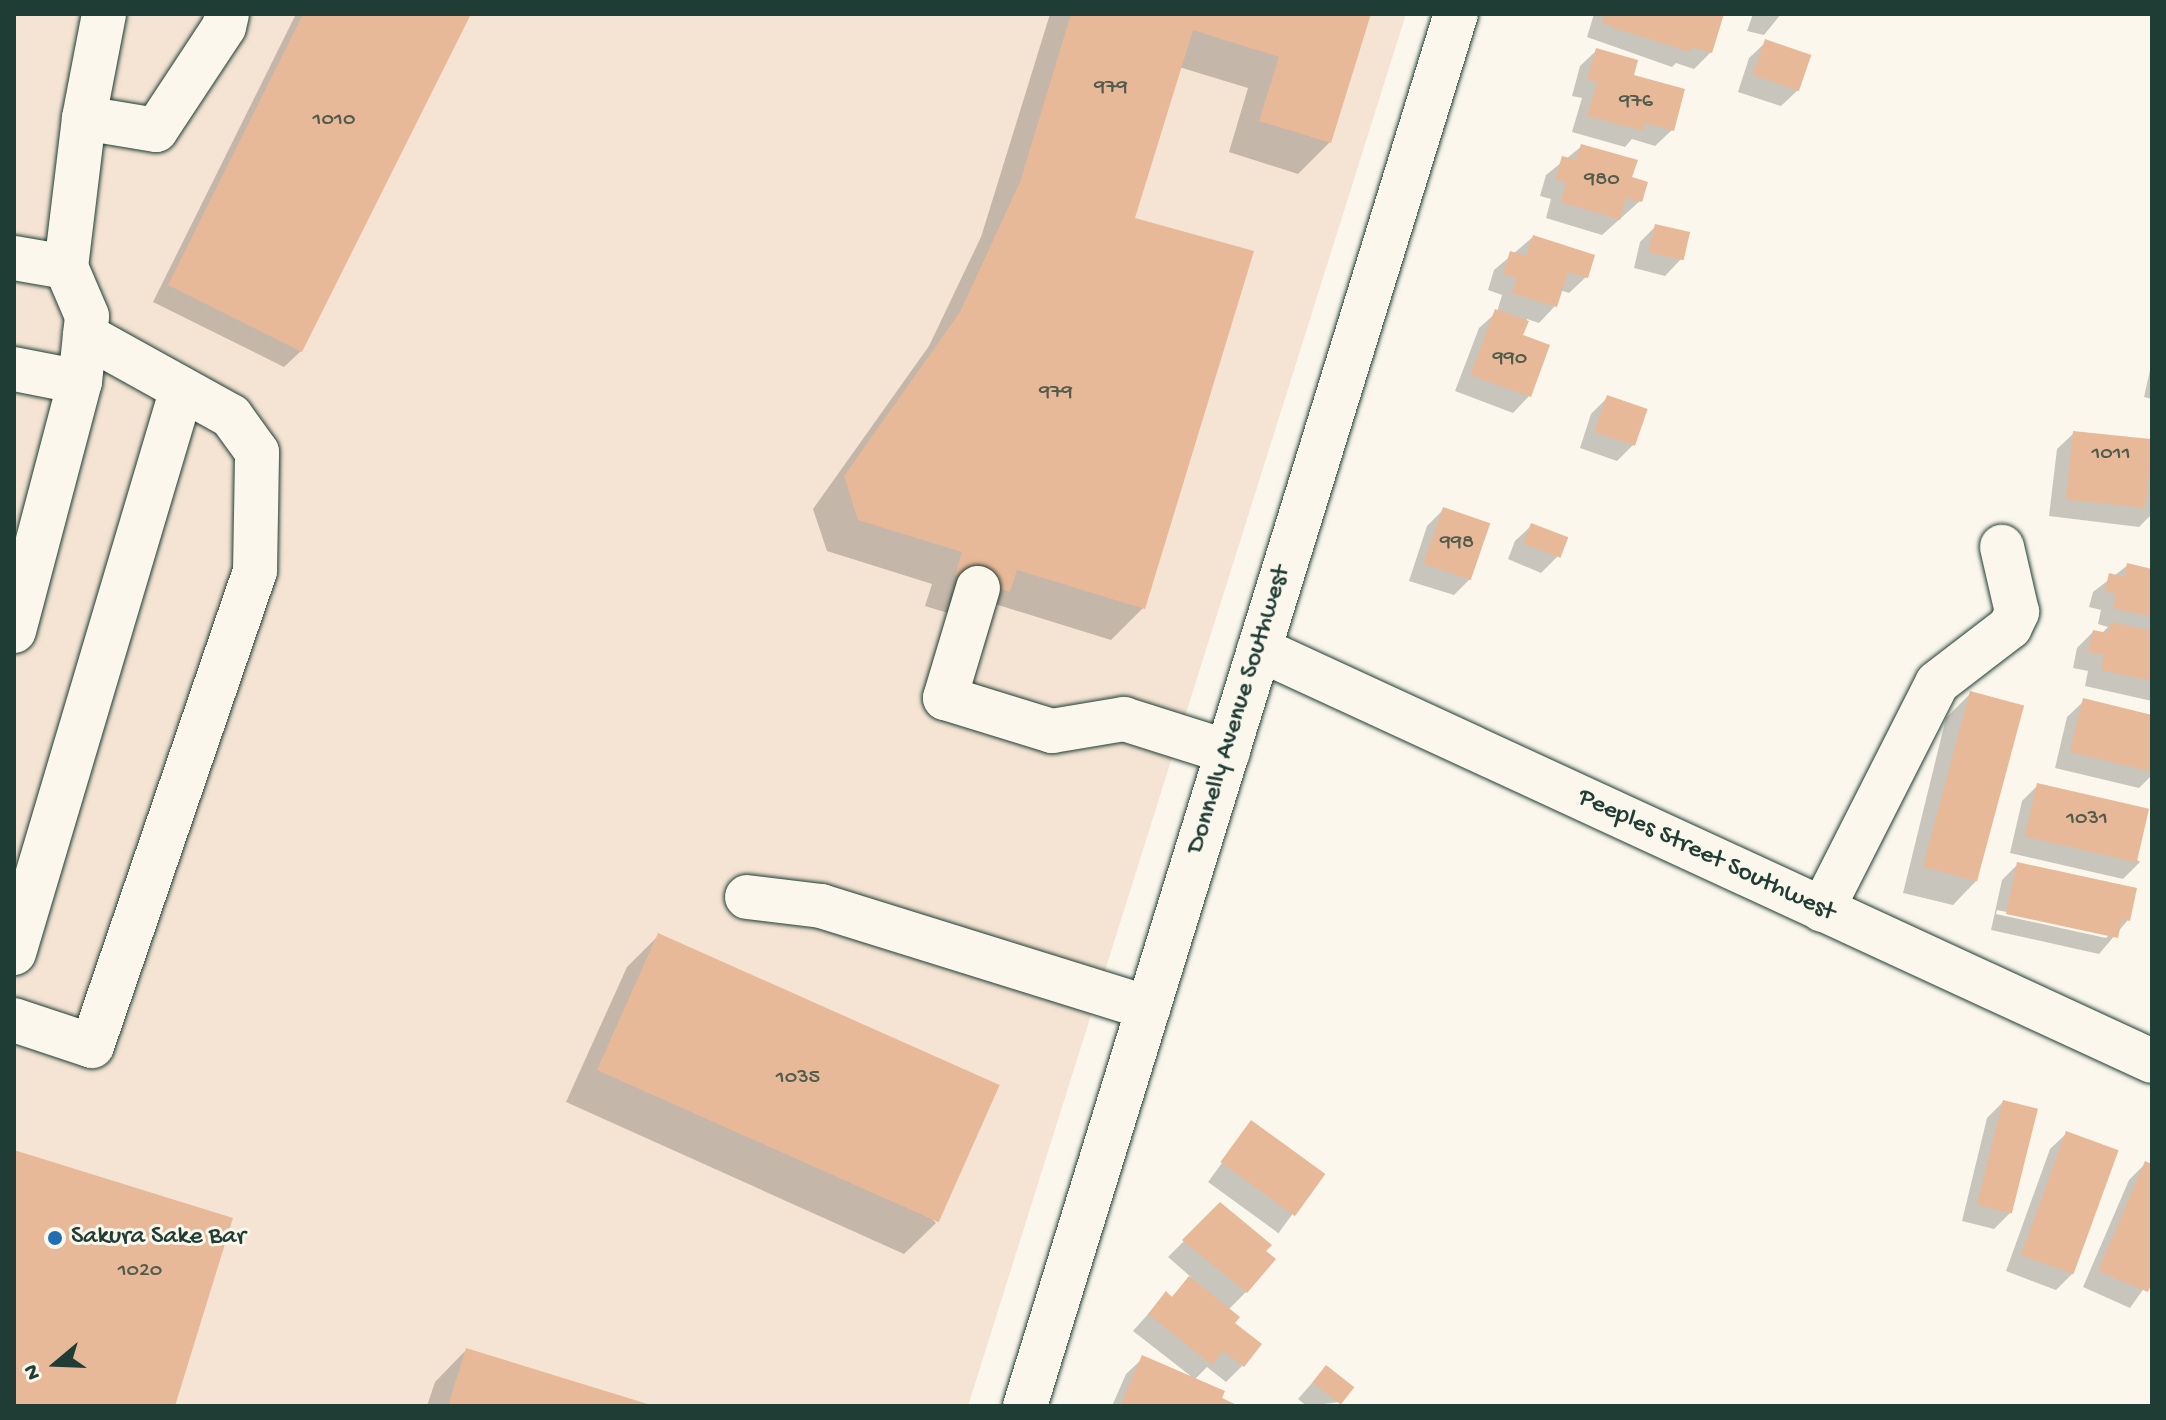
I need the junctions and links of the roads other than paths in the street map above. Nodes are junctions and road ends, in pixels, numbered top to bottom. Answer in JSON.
{"nodes":[{"id":1,"x":104,"y":14,"type":"edge"},
{"id":2,"x":227,"y":14,"type":"edge"},
{"id":3,"x":1456,"y":14,"type":"edge"},
{"id":4,"x":84,"y":118,"type":"junction"},
{"id":5,"x":14,"y":258,"type":"edge"},
{"id":6,"x":66,"y":267,"type":"junction"},
{"id":7,"x":85,"y":335,"type":"junction"},
{"id":8,"x":14,"y":369,"type":"edge"},
{"id":9,"x":80,"y":382,"type":"junction"},
{"id":10,"x":181,"y":392,"type":"junction"},
{"id":11,"x":2002,"y":547,"type":"dead end"},
{"id":12,"x":978,"y":588,"type":"dead end"},
{"id":13,"x":14,"y":631,"type":"edge"},
{"id":14,"x":1259,"y":649,"type":"junction"},
{"id":15,"x":1228,"y":752,"type":"junction"},
{"id":16,"x":747,"y":897,"type":"dead end"},
{"id":17,"x":1822,"y":910,"type":"junction"},
{"id":18,"x":14,"y":953,"type":"edge"},
{"id":19,"x":1148,"y":1008,"type":"junction"},
{"id":20,"x":14,"y":1020,"type":"edge"},
{"id":21,"x":2152,"y":1061,"type":"edge"},
{"id":22,"x":1025,"y":1406,"type":"edge"}],
"edges":[{"from":1,"to":4,"type":"street"},
{"from":2,"to":4,"type":"street"},
{"from":3,"to":14,"type":"street","name":"Donnelly Avenue Southwest"},
{"from":4,"to":6,"type":"street"},
{"from":5,"to":6,"type":"street"},
{"from":6,"to":7,"type":"street"},
{"from":7,"to":9,"type":"street"},
{"from":7,"to":10,"type":"street"},
{"from":8,"to":9,"type":"street"},
{"from":9,"to":13,"type":"street"},
{"from":10,"to":18,"type":"street"},
{"from":10,"to":20,"type":"street"},
{"from":11,"to":17,"type":"street"},
{"from":12,"to":15,"type":"street"},
{"from":14,"to":15,"type":"street","name":"Donnelly Avenue Southwest"},
{"from":14,"to":17,"type":"street","name":"Peeples Street Southwest"},
{"from":15,"to":19,"type":"street","name":"Donnelly Avenue Southwest"},
{"from":16,"to":19,"type":"street"},
{"from":17,"to":21,"type":"street","name":"Peeples Street Southwest"},
{"from":19,"to":22,"type":"street","name":"Donnelly Avenue Southwest"}]}
